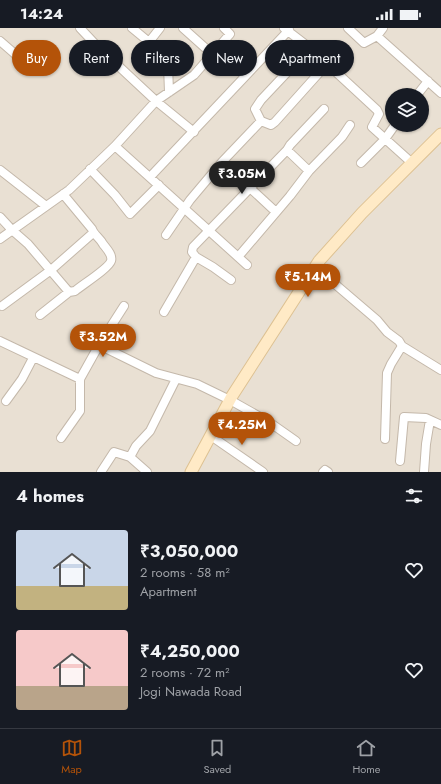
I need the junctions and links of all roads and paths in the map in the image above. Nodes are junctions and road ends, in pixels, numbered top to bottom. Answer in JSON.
{"nodes":[{"id":1,"x":80,"y":28,"type":"edge"},
{"id":2,"x":132,"y":28,"type":"edge"},
{"id":3,"x":160,"y":28,"type":"edge"},
{"id":4,"x":183,"y":28,"type":"edge"},
{"id":5,"x":224,"y":28,"type":"edge"},
{"id":6,"x":348,"y":28,"type":"edge"},
{"id":7,"x":383,"y":28,"type":"edge"},
{"id":8,"x":287,"y":29,"type":"edge"},
{"id":9,"x":377,"y":36,"type":"junction"},
{"id":10,"x":147,"y":40,"type":"edge"},
{"id":11,"x":151,"y":40,"type":"edge"},
{"id":12,"x":225,"y":40,"type":"edge"},
{"id":13,"x":300,"y":40,"type":"edge"},
{"id":14,"x":0,"y":41,"type":"edge"},
{"id":15,"x":202,"y":45,"type":"edge"},
{"id":16,"x":12,"y":51,"type":"edge"},
{"id":17,"x":202,"y":66,"type":"edge"},
{"id":18,"x":168,"y":76,"type":"edge"},
{"id":19,"x":284,"y":76,"type":"edge"},
{"id":20,"x":316,"y":76,"type":"edge"},
{"id":21,"x":340,"y":76,"type":"edge"},
{"id":22,"x":428,"y":81,"type":"junction"},
{"id":23,"x":423,"y":88,"type":"edge"},
{"id":24,"x":169,"y":92,"type":"junction"},
{"id":25,"x":441,"y":93,"type":"edge"},
{"id":26,"x":156,"y":101,"type":"junction"},
{"id":27,"x":324,"y":109,"type":"dead end"},
{"id":28,"x":261,"y":121,"type":"junction"},
{"id":29,"x":350,"y":125,"type":"dead end"},
{"id":30,"x":194,"y":132,"type":"junction"},
{"id":31,"x":390,"y":132,"type":"edge"},
{"id":32,"x":441,"y":134,"type":"edge"},
{"id":33,"x":385,"y":139,"type":"junction"},
{"id":34,"x":115,"y":146,"type":"junction"},
{"id":35,"x":288,"y":150,"type":"junction"},
{"id":36,"x":222,"y":162,"type":"junction"},
{"id":37,"x":361,"y":162,"type":"dead end"},
{"id":38,"x":412,"y":162,"type":"junction"},
{"id":39,"x":0,"y":170,"type":"edge"},
{"id":40,"x":90,"y":170,"type":"junction"},
{"id":41,"x":309,"y":170,"type":"junction"},
{"id":42,"x":150,"y":177,"type":"junction"},
{"id":43,"x":159,"y":185,"type":"junction"},
{"id":44,"x":250,"y":189,"type":"junction"},
{"id":45,"x":63,"y":194,"type":"junction"},
{"id":46,"x":46,"y":206,"type":"junction"},
{"id":47,"x":184,"y":208,"type":"junction"},
{"id":48,"x":276,"y":212,"type":"junction"},
{"id":49,"x":0,"y":216,"type":"edge"},
{"id":50,"x":12,"y":230,"type":"junction"},
{"id":51,"x":210,"y":232,"type":"junction"},
{"id":52,"x":93,"y":233,"type":"junction"},
{"id":53,"x":166,"y":235,"type":"dead end"},
{"id":54,"x":0,"y":239,"type":"edge"},
{"id":55,"x":238,"y":257,"type":"junction"},
{"id":56,"x":196,"y":258,"type":"junction"},
{"id":57,"x":247,"y":265,"type":"dead end"},
{"id":58,"x":315,"y":266,"type":"junction"},
{"id":59,"x":51,"y":270,"type":"junction"},
{"id":60,"x":231,"y":280,"type":"dead end"},
{"id":61,"x":69,"y":292,"type":"junction"},
{"id":62,"x":2,"y":306,"type":"dead end"},
{"id":63,"x":124,"y":306,"type":"dead end"},
{"id":64,"x":164,"y":312,"type":"dead end"},
{"id":65,"x":40,"y":315,"type":"dead end"},
{"id":66,"x":0,"y":341,"type":"edge"},
{"id":67,"x":99,"y":345,"type":"junction"},
{"id":68,"x":402,"y":346,"type":"junction"},
{"id":69,"x":33,"y":358,"type":"junction"},
{"id":70,"x":441,"y":370,"type":"edge"},
{"id":71,"x":176,"y":378,"type":"junction"},
{"id":72,"x":80,"y":379,"type":"junction"},
{"id":73,"x":230,"y":400,"type":"junction"},
{"id":74,"x":6,"y":401,"type":"dead end"},
{"id":75,"x":430,"y":420,"type":"junction"},
{"id":76,"x":441,"y":425,"type":"edge"},
{"id":77,"x":211,"y":436,"type":"junction"},
{"id":78,"x":61,"y":438,"type":"dead end"},
{"id":79,"x":385,"y":439,"type":"dead end"},
{"id":80,"x":296,"y":441,"type":"dead end"},
{"id":81,"x":130,"y":457,"type":"junction"},
{"id":82,"x":400,"y":461,"type":"dead end"},
{"id":83,"x":193,"y":471,"type":"edge"},
{"id":84,"x":101,"y":472,"type":"edge"},
{"id":85,"x":147,"y":472,"type":"edge"},
{"id":86,"x":263,"y":472,"type":"edge"},
{"id":87,"x":323,"y":472,"type":"edge"},
{"id":88,"x":328,"y":472,"type":"edge"},
{"id":89,"x":424,"y":472,"type":"edge"}],
"edges":[{"from":1,"to":26,"type":"street"},
{"from":2,"to":10,"type":"street"},
{"from":3,"to":11,"type":"street"},
{"from":4,"to":15,"type":"street"},
{"from":5,"to":12,"type":"street"},
{"from":6,"to":9,"type":"street"},
{"from":7,"to":9,"type":"street"},
{"from":8,"to":13,"type":"street"},
{"from":8,"to":30,"type":"street"},
{"from":9,"to":22,"type":"street"},
{"from":14,"to":16,"type":"street"},
{"from":17,"to":24,"type":"street"},
{"from":18,"to":24,"type":"street"},
{"from":19,"to":28,"type":"street"},
{"from":20,"to":28,"type":"street"},
{"from":21,"to":33,"type":"street"},
{"from":22,"to":23,"type":"street"},
{"from":22,"to":25,"type":"street"},
{"from":24,"to":26,"type":"street"},
{"from":26,"to":30,"type":"street"},
{"from":26,"to":34,"type":"street"},
{"from":27,"to":35,"type":"street"},
{"from":28,"to":36,"type":"street"},
{"from":29,"to":41,"type":"street"},
{"from":30,"to":42,"type":"street"},
{"from":31,"to":33,"type":"street"},
{"from":32,"to":38,"type":"street"},
{"from":33,"to":37,"type":"street"},
{"from":33,"to":38,"type":"street"},
{"from":34,"to":40,"type":"street"},
{"from":34,"to":42,"type":"street"},
{"from":35,"to":41,"type":"street"},
{"from":35,"to":44,"type":"street"},
{"from":36,"to":44,"type":"street"},
{"from":36,"to":47,"type":"street"},
{"from":38,"to":58,"type":"street"},
{"from":39,"to":46,"type":"street"},
{"from":40,"to":43,"type":"street"},
{"from":40,"to":45,"type":"street"},
{"from":41,"to":48,"type":"street"},
{"from":42,"to":43,"type":"street"},
{"from":43,"to":47,"type":"street"},
{"from":44,"to":48,"type":"street"},
{"from":44,"to":51,"type":"street"},
{"from":45,"to":46,"type":"street"},
{"from":45,"to":52,"type":"street"},
{"from":46,"to":50,"type":"street"},
{"from":47,"to":51,"type":"street"},
{"from":47,"to":53,"type":"street"},
{"from":48,"to":55,"type":"street"},
{"from":49,"to":50,"type":"street"},
{"from":50,"to":54,"type":"street"},
{"from":50,"to":59,"type":"street"},
{"from":51,"to":55,"type":"street"},
{"from":51,"to":56,"type":"street"},
{"from":52,"to":59,"type":"street"},
{"from":52,"to":61,"type":"street"},
{"from":55,"to":57,"type":"street"},
{"from":56,"to":60,"type":"street"},
{"from":56,"to":64,"type":"street"},
{"from":58,"to":68,"type":"street"},
{"from":58,"to":73,"type":"street"},
{"from":59,"to":61,"type":"street"},
{"from":59,"to":62,"type":"street"},
{"from":61,"to":65,"type":"street"},
{"from":63,"to":67,"type":"street"},
{"from":66,"to":69,"type":"street"},
{"from":67,"to":71,"type":"street"},
{"from":67,"to":72,"type":"street"},
{"from":68,"to":70,"type":"street"},
{"from":68,"to":79,"type":"street"},
{"from":69,"to":72,"type":"street"},
{"from":69,"to":74,"type":"street"},
{"from":71,"to":73,"type":"street"},
{"from":71,"to":81,"type":"street"},
{"from":72,"to":78,"type":"street"},
{"from":73,"to":77,"type":"street"},
{"from":73,"to":80,"type":"street"},
{"from":75,"to":76,"type":"street"},
{"from":75,"to":82,"type":"street"},
{"from":75,"to":89,"type":"street"},
{"from":77,"to":83,"type":"street"},
{"from":77,"to":86,"type":"street"},
{"from":81,"to":84,"type":"street"},
{"from":81,"to":85,"type":"street"},
{"from":87,"to":88,"type":"street"}]}
